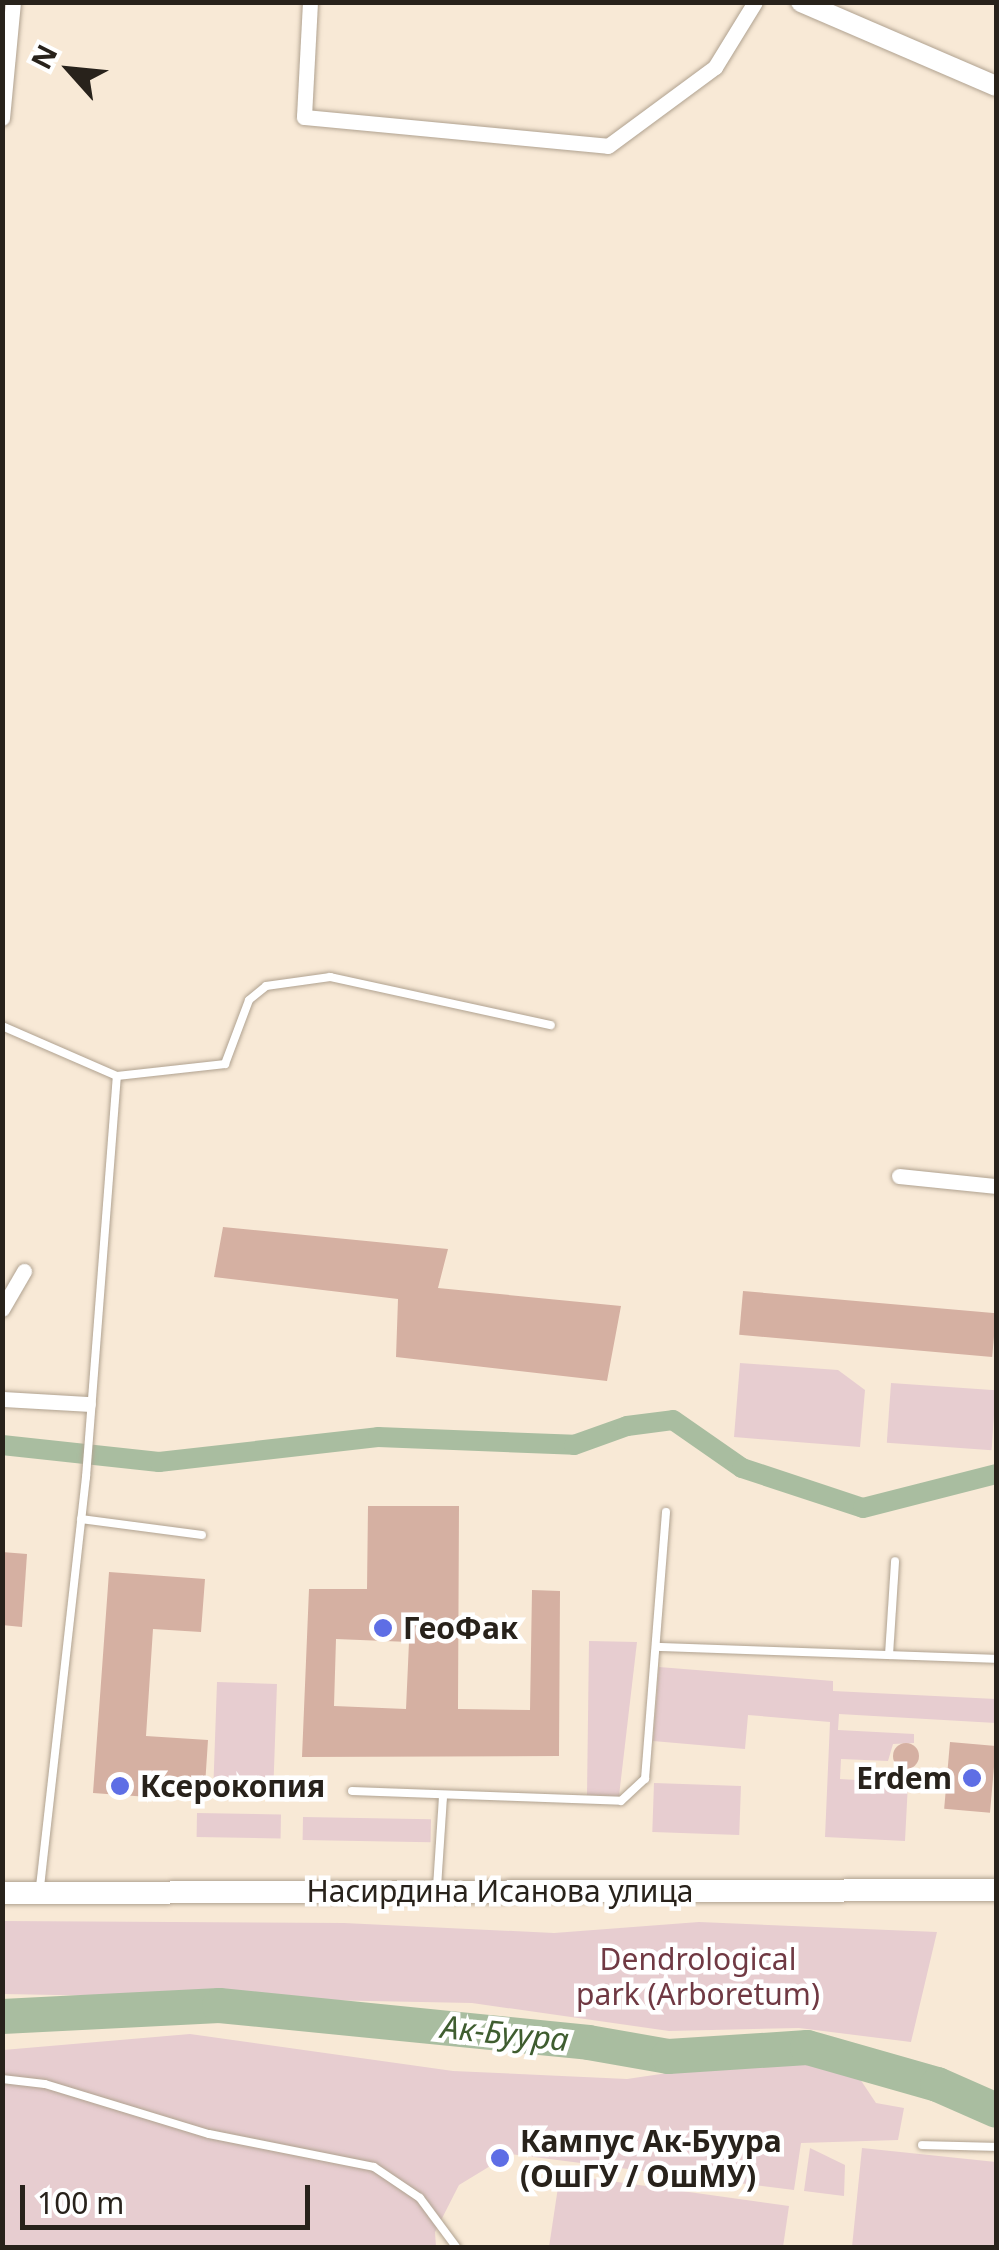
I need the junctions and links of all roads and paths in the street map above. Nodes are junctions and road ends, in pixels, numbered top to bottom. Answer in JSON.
{"nodes":[{"id":1,"x":13,"y":2,"type":"edge"},
{"id":2,"x":310,"y":2,"type":"edge"},
{"id":3,"x":755,"y":2,"type":"edge"},
{"id":4,"x":801,"y":2,"type":"edge"},
{"id":5,"x":996,"y":86,"type":"edge"},
{"id":6,"x":2,"y":118,"type":"edge"},
{"id":7,"x":2,"y":1026,"type":"edge"},
{"id":8,"x":551,"y":1026,"type":"dead end"},
{"id":9,"x":117,"y":1076,"type":"junction"},
{"id":10,"x":899,"y":1176,"type":"dead end"},
{"id":11,"x":996,"y":1186,"type":"edge"},
{"id":12,"x":24,"y":1271,"type":"dead end"},
{"id":13,"x":2,"y":1309,"type":"edge"},
{"id":14,"x":2,"y":1399,"type":"edge"},
{"id":15,"x":88,"y":1404,"type":"junction"},
{"id":16,"x":666,"y":1512,"type":"dead end"},
{"id":17,"x":81,"y":1519,"type":"junction"},
{"id":18,"x":202,"y":1535,"type":"dead end"},
{"id":19,"x":895,"y":1561,"type":"dead end"},
{"id":20,"x":658,"y":1647,"type":"junction"},
{"id":21,"x":888,"y":1655,"type":"junction"},
{"id":22,"x":996,"y":1660,"type":"edge"},
{"id":23,"x":352,"y":1792,"type":"dead end"},
{"id":24,"x":443,"y":1797,"type":"junction"},
{"id":25,"x":996,"y":1890,"type":"edge"},
{"id":26,"x":437,"y":1892,"type":"junction"},
{"id":27,"x":2,"y":1893,"type":"edge"},
{"id":28,"x":39,"y":1893,"type":"junction"},
{"id":29,"x":2,"y":2079,"type":"edge"},
{"id":30,"x":922,"y":2145,"type":"dead end"},
{"id":31,"x":996,"y":2148,"type":"edge"},
{"id":32,"x":457,"y":2248,"type":"edge"}],
"edges":[{"from":1,"to":6,"type":"street"},
{"from":2,"to":3,"type":"street"},
{"from":4,"to":5,"type":"street"},
{"from":7,"to":9,"type":"lane"},
{"from":8,"to":9,"type":"lane"},
{"from":9,"to":15,"type":"lane"},
{"from":10,"to":11,"type":"street"},
{"from":12,"to":13,"type":"street"},
{"from":14,"to":15,"type":"street"},
{"from":15,"to":17,"type":"lane"},
{"from":16,"to":20,"type":"lane"},
{"from":17,"to":18,"type":"lane"},
{"from":17,"to":28,"type":"lane"},
{"from":19,"to":21,"type":"lane"},
{"from":20,"to":21,"type":"lane"},
{"from":20,"to":24,"type":"lane"},
{"from":21,"to":22,"type":"lane"},
{"from":23,"to":24,"type":"lane"},
{"from":24,"to":26,"type":"lane"},
{"from":25,"to":26,"type":"main road","name":"Насирдина Исанова улица"},
{"from":26,"to":28,"type":"main road","name":"Насирдина Исанова улица"},
{"from":27,"to":28,"type":"main road","name":"Насирдина Исанова улица"},
{"from":29,"to":32,"type":"lane"},
{"from":30,"to":31,"type":"lane"}]}
